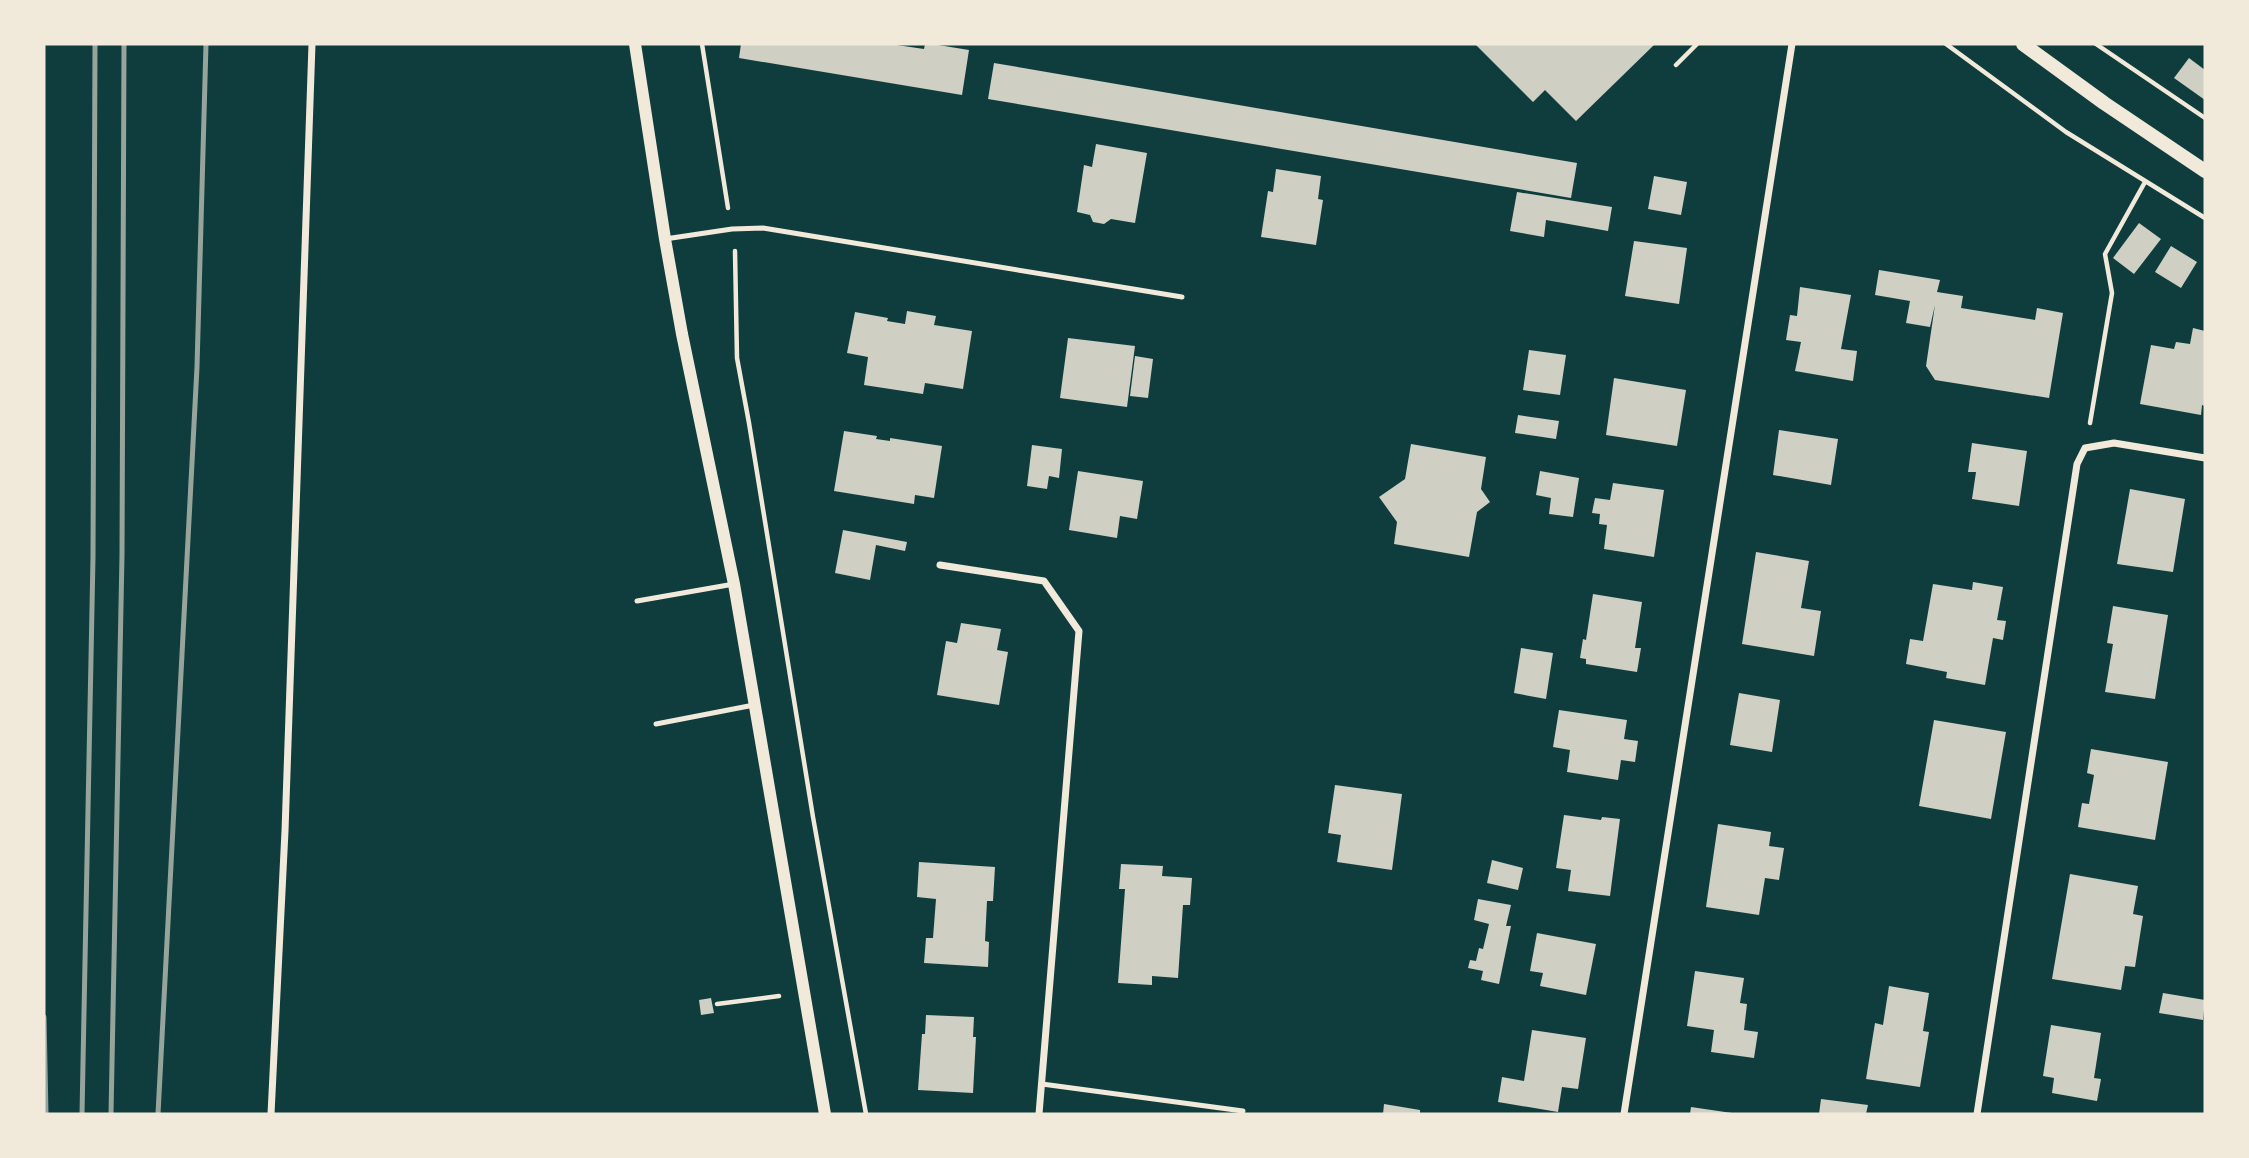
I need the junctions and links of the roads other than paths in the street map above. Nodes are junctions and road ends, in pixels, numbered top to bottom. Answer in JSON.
{"nodes":[{"id":1,"x":312,"y":44,"type":"edge"},
{"id":2,"x":635,"y":44,"type":"edge"},
{"id":3,"x":1792,"y":44,"type":"edge"},
{"id":4,"x":2024,"y":44,"type":"edge"},
{"id":5,"x":2205,"y":171,"type":"edge"},
{"id":6,"x":665,"y":239,"type":"junction"},
{"id":7,"x":1182,"y":297,"type":"dead end"},
{"id":8,"x":2205,"y":458,"type":"edge"},
{"id":9,"x":940,"y":565,"type":"dead end"},
{"id":10,"x":734,"y":584,"type":"junction"},
{"id":11,"x":637,"y":601,"type":"dead end"},
{"id":12,"x":754,"y":705,"type":"junction"},
{"id":13,"x":656,"y":724,"type":"dead end"},
{"id":14,"x":1042,"y":1084,"type":"junction"},
{"id":15,"x":1243,"y":1111,"type":"dead end"},
{"id":16,"x":271,"y":1114,"type":"edge"},
{"id":17,"x":825,"y":1114,"type":"edge"},
{"id":18,"x":1039,"y":1114,"type":"edge"},
{"id":19,"x":1624,"y":1114,"type":"edge"},
{"id":20,"x":1977,"y":1114,"type":"edge"}],
"edges":[{"from":1,"to":16,"type":"street"},
{"from":2,"to":6,"type":"street"},
{"from":3,"to":19,"type":"street"},
{"from":4,"to":5,"type":"main road"},
{"from":6,"to":7,"type":"lane"},
{"from":6,"to":10,"type":"street"},
{"from":8,"to":20,"type":"street"},
{"from":9,"to":14,"type":"street"},
{"from":10,"to":11,"type":"lane"},
{"from":10,"to":12,"type":"street"},
{"from":12,"to":13,"type":"lane"},
{"from":12,"to":17,"type":"street"},
{"from":14,"to":15,"type":"lane"},
{"from":14,"to":18,"type":"street"}]}
